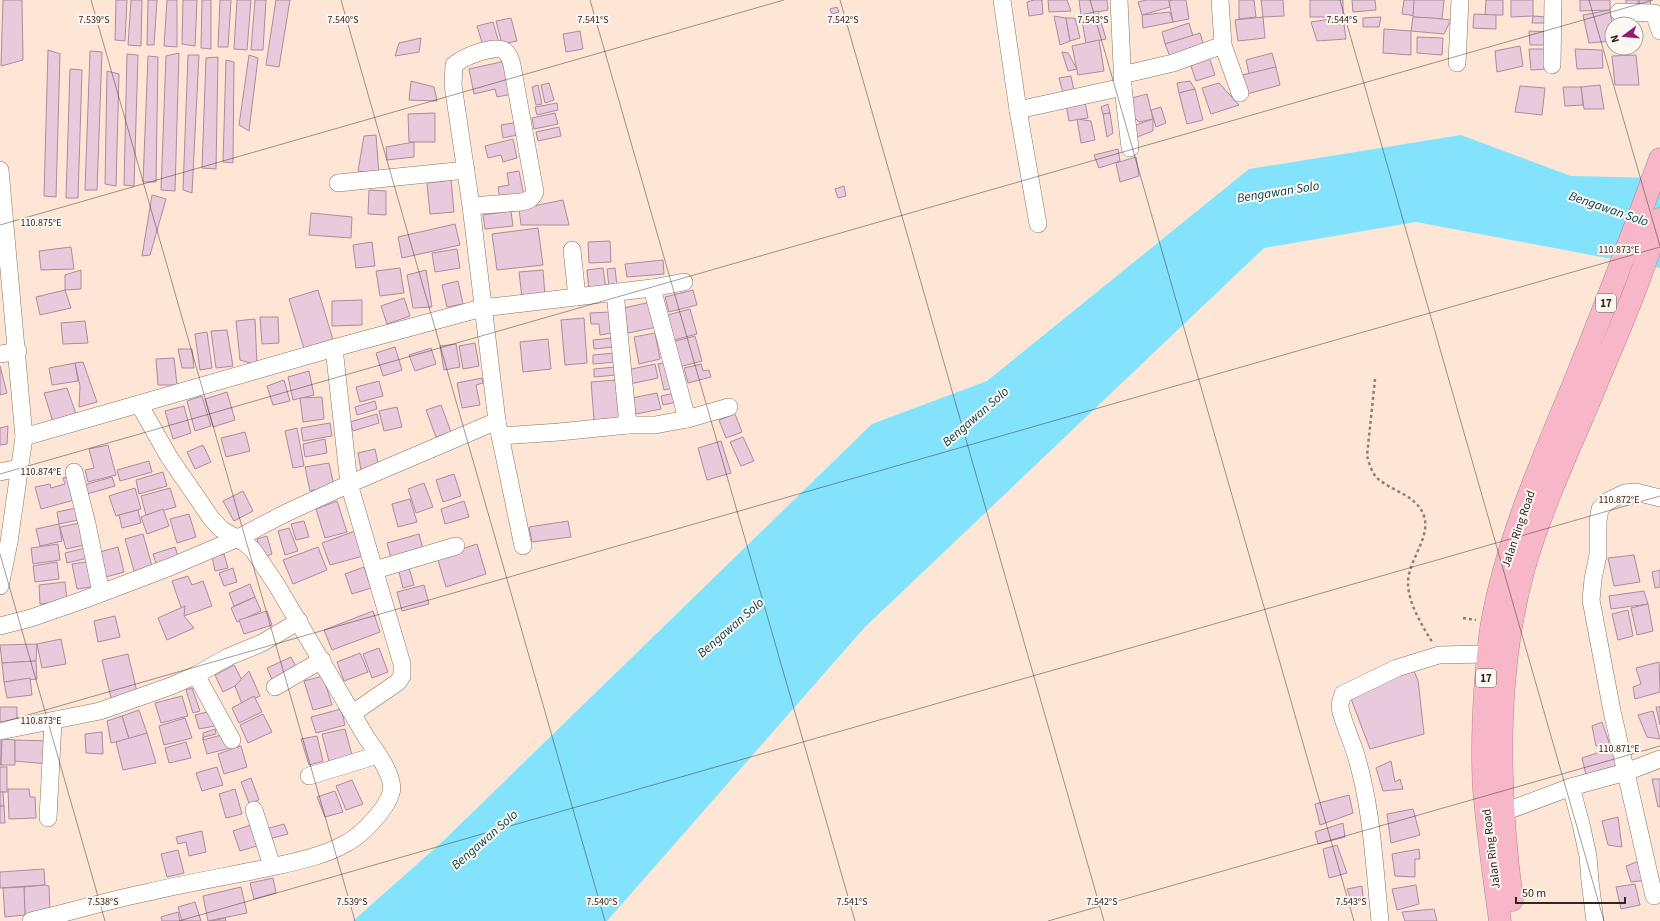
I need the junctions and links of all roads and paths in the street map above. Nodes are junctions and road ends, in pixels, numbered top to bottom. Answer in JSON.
{"nodes":[{"id":1,"x":1002,"y":0,"type":"edge"},
{"id":2,"x":1119,"y":0,"type":"edge"},
{"id":3,"x":1220,"y":0,"type":"edge"},
{"id":4,"x":1460,"y":0,"type":"edge"},
{"id":5,"x":1553,"y":0,"type":"edge"},
{"id":6,"x":1653,"y":6,"type":"edge"},
{"id":7,"x":1619,"y":12,"type":"dead end"},
{"id":8,"x":1660,"y":31,"type":"edge"},
{"id":9,"x":1223,"y":45,"type":"junction"},
{"id":10,"x":1457,"y":63,"type":"dead end"},
{"id":11,"x":1552,"y":65,"type":"dead end"},
{"id":12,"x":1123,"y":81,"type":"junction"},
{"id":13,"x":1240,"y":93,"type":"dead end"},
{"id":14,"x":1018,"y":110,"type":"junction"},
{"id":15,"x":1130,"y":148,"type":"dead end"},
{"id":16,"x":1660,"y":159,"type":"edge"},
{"id":17,"x":0,"y":170,"type":"edge"},
{"id":18,"x":466,"y":170,"type":"junction"},
{"id":19,"x":338,"y":184,"type":"dead end"},
{"id":20,"x":471,"y":206,"type":"junction"},
{"id":21,"x":1660,"y":219,"type":"edge"},
{"id":22,"x":1038,"y":224,"type":"dead end"},
{"id":23,"x":572,"y":250,"type":"dead end"},
{"id":24,"x":684,"y":282,"type":"dead end"},
{"id":25,"x":652,"y":288,"type":"junction"},
{"id":26,"x":615,"y":292,"type":"junction"},
{"id":27,"x":577,"y":297,"type":"junction"},
{"id":28,"x":482,"y":308,"type":"junction"},
{"id":29,"x":334,"y":348,"type":"junction"},
{"id":30,"x":18,"y":351,"type":"junction"},
{"id":31,"x":0,"y":354,"type":"edge"},
{"id":32,"x":1375,"y":379,"type":"dead end"},
{"id":33,"x":139,"y":404,"type":"junction"},
{"id":34,"x":729,"y":407,"type":"dead end"},
{"id":35,"x":688,"y":419,"type":"junction"},
{"id":36,"x":628,"y":425,"type":"junction"},
{"id":37,"x":499,"y":429,"type":"junction"},
{"id":38,"x":24,"y":437,"type":"junction"},
{"id":39,"x":1559,"y":447,"type":"junction"},
{"id":40,"x":19,"y":468,"type":"junction"},
{"id":41,"x":0,"y":472,"type":"edge"},
{"id":42,"x":74,"y":472,"type":"dead end"},
{"id":43,"x":348,"y":484,"type":"junction"},
{"id":44,"x":1660,"y":498,"type":"edge"},
{"id":45,"x":236,"y":539,"type":"junction"},
{"id":46,"x":456,"y":546,"type":"dead end"},
{"id":47,"x":522,"y":546,"type":"dead end"},
{"id":48,"x":375,"y":570,"type":"junction"},
{"id":49,"x":0,"y":586,"type":"edge"},
{"id":50,"x":101,"y":593,"type":"junction"},
{"id":51,"x":299,"y":622,"type":"junction"},
{"id":52,"x":0,"y":626,"type":"edge"},
{"id":53,"x":1488,"y":654,"type":"junction"},
{"id":54,"x":1439,"y":655,"type":"junction"},
{"id":55,"x":322,"y":660,"type":"junction"},
{"id":56,"x":196,"y":675,"type":"junction"},
{"id":57,"x":275,"y":687,"type":"dead end"},
{"id":58,"x":353,"y":712,"type":"junction"},
{"id":59,"x":53,"y":722,"type":"junction"},
{"id":60,"x":0,"y":731,"type":"edge"},
{"id":61,"x":232,"y":740,"type":"dead end"},
{"id":62,"x":378,"y":755,"type":"junction"},
{"id":63,"x":1660,"y":759,"type":"edge"},
{"id":64,"x":1626,"y":772,"type":"junction"},
{"id":65,"x":309,"y":776,"type":"dead end"},
{"id":66,"x":1571,"y":787,"type":"junction"},
{"id":67,"x":254,"y":810,"type":"dead end"},
{"id":68,"x":1504,"y":812,"type":"junction"},
{"id":69,"x":48,"y":818,"type":"dead end"},
{"id":70,"x":272,"y":866,"type":"junction"},
{"id":71,"x":1654,"y":896,"type":"dead end"},
{"id":72,"x":31,"y":921,"type":"edge"},
{"id":73,"x":1380,"y":921,"type":"edge"},
{"id":74,"x":1500,"y":921,"type":"edge"},
{"id":75,"x":1515,"y":921,"type":"edge"},
{"id":76,"x":1595,"y":921,"type":"edge"}],
"edges":[{"from":1,"to":14,"type":"street"},
{"from":2,"to":12,"type":"street"},
{"from":3,"to":9,"type":"street"},
{"from":4,"to":10,"type":"street"},
{"from":5,"to":11,"type":"street"},
{"from":6,"to":7,"type":"street"},
{"from":6,"to":8,"type":"street"},
{"from":9,"to":12,"type":"street"},
{"from":9,"to":13,"type":"street"},
{"from":12,"to":14,"type":"street"},
{"from":12,"to":15,"type":"street"},
{"from":14,"to":22,"type":"street"},
{"from":16,"to":39,"type":"highway","name":"Jalan Ring Road","number":"17"},
{"from":17,"to":30,"type":"street"},
{"from":18,"to":19,"type":"street"},
{"from":18,"to":20,"type":"street"},
{"from":18,"to":20,"type":"street"},
{"from":20,"to":28,"type":"street"},
{"from":21,"to":39,"type":"highway","name":"Jalan Ring Road","number":"17"},
{"from":23,"to":27,"type":"street"},
{"from":24,"to":25,"type":"street"},
{"from":25,"to":26,"type":"street"},
{"from":25,"to":35,"type":"street"},
{"from":26,"to":27,"type":"street"},
{"from":26,"to":36,"type":"street"},
{"from":27,"to":28,"type":"street"},
{"from":28,"to":29,"type":"street"},
{"from":28,"to":37,"type":"street"},
{"from":29,"to":33,"type":"street"},
{"from":29,"to":43,"type":"street"},
{"from":30,"to":31,"type":"street"},
{"from":30,"to":38,"type":"street"},
{"from":32,"to":54,"type":"path"},
{"from":33,"to":38,"type":"street"},
{"from":33,"to":45,"type":"street"},
{"from":34,"to":35,"type":"street"},
{"from":35,"to":36,"type":"street"},
{"from":36,"to":37,"type":"street"},
{"from":37,"to":43,"type":"street"},
{"from":37,"to":47,"type":"street"},
{"from":38,"to":40,"type":"street"},
{"from":39,"to":53,"type":"highway","name":"Jalan Ring Road","number":"17"},
{"from":39,"to":68,"type":"highway","name":"Jalan Ring Road","number":"17"},
{"from":40,"to":41,"type":"street"},
{"from":40,"to":49,"type":"street"},
{"from":42,"to":50,"type":"street"},
{"from":43,"to":45,"type":"street"},
{"from":43,"to":48,"type":"street"},
{"from":44,"to":64,"type":"street"},
{"from":45,"to":50,"type":"street"},
{"from":45,"to":51,"type":"street"},
{"from":46,"to":48,"type":"street"},
{"from":48,"to":58,"type":"street"},
{"from":50,"to":52,"type":"street"},
{"from":51,"to":55,"type":"street"},
{"from":51,"to":56,"type":"street"},
{"from":53,"to":54,"type":"street"},
{"from":53,"to":74,"type":"highway","name":"Jalan Ring Road","number":"17"},
{"from":54,"to":73,"type":"street"},
{"from":55,"to":57,"type":"street"},
{"from":55,"to":58,"type":"street"},
{"from":56,"to":59,"type":"street"},
{"from":56,"to":61,"type":"street"},
{"from":58,"to":62,"type":"street"},
{"from":59,"to":60,"type":"street"},
{"from":59,"to":69,"type":"street"},
{"from":62,"to":65,"type":"street"},
{"from":62,"to":70,"type":"street"},
{"from":63,"to":64,"type":"street"},
{"from":64,"to":66,"type":"street"},
{"from":64,"to":71,"type":"street"},
{"from":66,"to":68,"type":"street"},
{"from":66,"to":76,"type":"street"},
{"from":67,"to":70,"type":"street"},
{"from":68,"to":75,"type":"highway","name":"Jalan Ring Road","number":"17"},
{"from":70,"to":72,"type":"street"}]}
